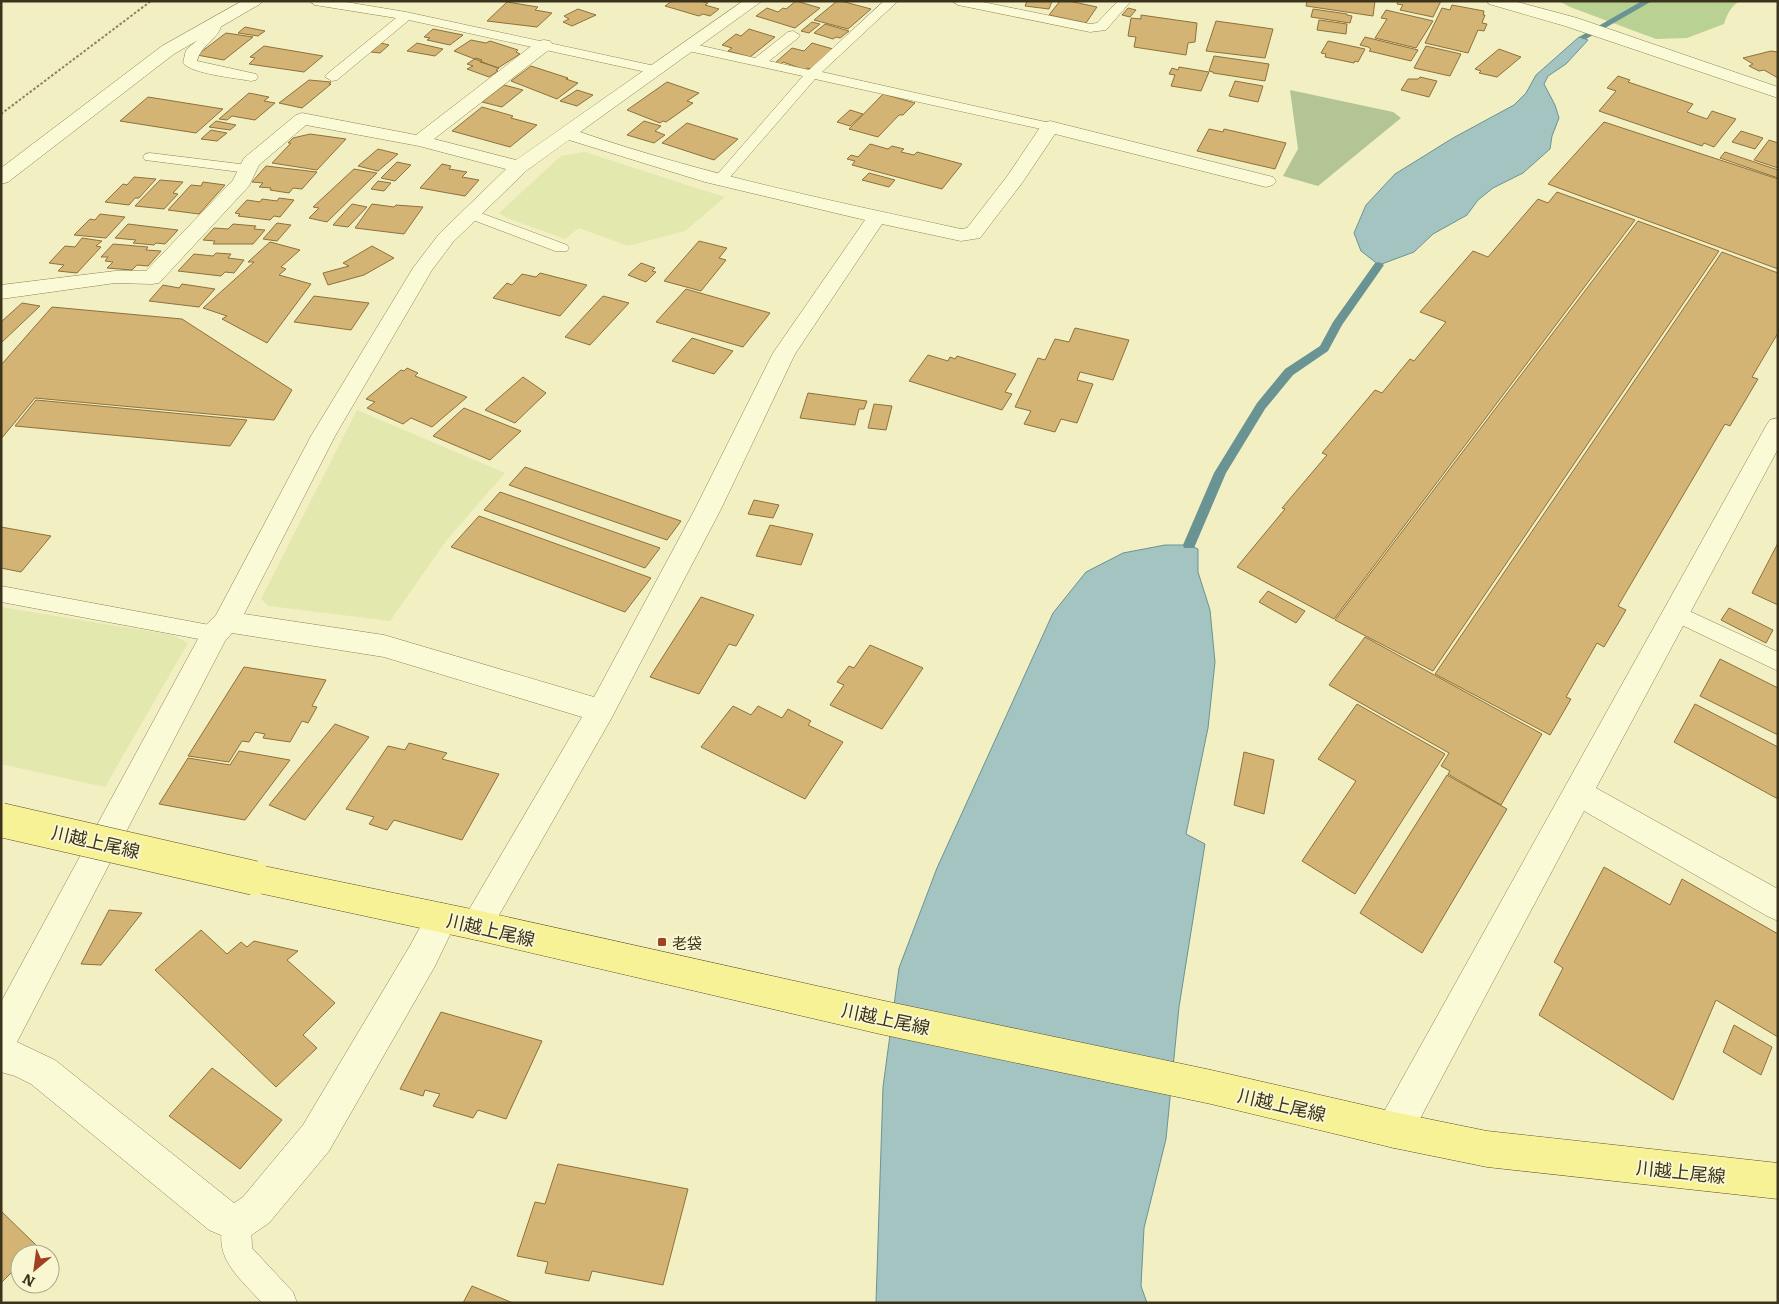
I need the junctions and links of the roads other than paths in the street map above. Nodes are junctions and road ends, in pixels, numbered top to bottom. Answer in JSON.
{"nodes":[{"id":1,"x":254,"y":1,"type":"edge"},
{"id":2,"x":315,"y":1,"type":"edge"},
{"id":3,"x":754,"y":1,"type":"edge"},
{"id":4,"x":892,"y":1,"type":"edge"},
{"id":5,"x":958,"y":1,"type":"edge"},
{"id":6,"x":1125,"y":1,"type":"edge"},
{"id":7,"x":1495,"y":1,"type":"edge"},
{"id":8,"x":406,"y":16,"type":"junction"},
{"id":9,"x":216,"y":23,"type":"junction"},
{"id":10,"x":793,"y":35,"type":"dead end"},
{"id":11,"x":544,"y":45,"type":"junction"},
{"id":12,"x":689,"y":47,"type":"junction"},
{"id":13,"x":757,"y":63,"type":"junction"},
{"id":14,"x":655,"y":70,"type":"junction"},
{"id":15,"x":811,"y":76,"type":"junction"},
{"id":16,"x":252,"y":77,"type":"dead end"},
{"id":17,"x":332,"y":77,"type":"dead end"},
{"id":18,"x":1778,"y":93,"type":"edge"},
{"id":19,"x":1050,"y":127,"type":"junction"},
{"id":20,"x":566,"y":133,"type":"junction"},
{"id":21,"x":420,"y":140,"type":"junction"},
{"id":22,"x":150,"y":157,"type":"dead end"},
{"id":23,"x":520,"y":167,"type":"junction"},
{"id":24,"x":248,"y":169,"type":"junction"},
{"id":25,"x":1,"y":178,"type":"edge"},
{"id":26,"x":720,"y":180,"type":"junction"},
{"id":27,"x":1266,"y":181,"type":"dead end"},
{"id":28,"x":470,"y":214,"type":"junction"},
{"id":29,"x":877,"y":217,"type":"junction"},
{"id":30,"x":562,"y":248,"type":"dead end"},
{"id":31,"x":1,"y":292,"type":"edge"},
{"id":32,"x":1778,"y":426,"type":"edge"},
{"id":33,"x":1,"y":594,"type":"edge"},
{"id":34,"x":1676,"y":613,"type":"junction"},
{"id":35,"x":220,"y":628,"type":"junction"},
{"id":36,"x":1778,"y":662,"type":"edge"},
{"id":37,"x":601,"y":710,"type":"junction"},
{"id":38,"x":1578,"y":793,"type":"junction"},
{"id":39,"x":1,"y":820,"type":"edge"},
{"id":40,"x":1778,"y":906,"type":"edge"},
{"id":41,"x":442,"y":918,"type":"junction"},
{"id":42,"x":476,"y":925,"type":"junction"},
{"id":43,"x":1,"y":1037,"type":"edge"},
{"id":44,"x":1,"y":1055,"type":"edge"},
{"id":45,"x":1394,"y":1130,"type":"junction"},
{"id":46,"x":1778,"y":1181,"type":"edge"},
{"id":47,"x":237,"y":1223,"type":"junction"},
{"id":48,"x":282,"y":1303,"type":"edge"}],
"edges":[{"from":1,"to":9,"type":"street"},
{"from":2,"to":8,"type":"lane"},
{"from":3,"to":12,"type":"street"},
{"from":4,"to":15,"type":"lane"},
{"from":5,"to":6,"type":"lane"},
{"from":7,"to":18,"type":"street"},
{"from":8,"to":11,"type":"lane"},
{"from":8,"to":17,"type":"lane"},
{"from":9,"to":16,"type":"lane"},
{"from":9,"to":25,"type":"street"},
{"from":10,"to":13,"type":"lane"},
{"from":11,"to":14,"type":"lane"},
{"from":11,"to":21,"type":"street"},
{"from":12,"to":13,"type":"lane"},
{"from":12,"to":14,"type":"street"},
{"from":13,"to":15,"type":"lane"},
{"from":14,"to":20,"type":"street"},
{"from":15,"to":19,"type":"lane"},
{"from":15,"to":26,"type":"lane"},
{"from":19,"to":27,"type":"street"},
{"from":19,"to":29,"type":"street"},
{"from":20,"to":23,"type":"street"},
{"from":20,"to":26,"type":"street"},
{"from":21,"to":23,"type":"street"},
{"from":21,"to":24,"type":"street"},
{"from":22,"to":24,"type":"lane"},
{"from":23,"to":28,"type":"street"},
{"from":24,"to":31,"type":"street"},
{"from":26,"to":29,"type":"street"},
{"from":28,"to":30,"type":"lane"},
{"from":28,"to":35,"type":"street"},
{"from":29,"to":37,"type":"street"},
{"from":32,"to":34,"type":"street"},
{"from":33,"to":35,"type":"lane"},
{"from":34,"to":36,"type":"lane"},
{"from":34,"to":38,"type":"street"},
{"from":35,"to":37,"type":"street"},
{"from":35,"to":43,"type":"street"},
{"from":37,"to":42,"type":"street"},
{"from":38,"to":40,"type":"street"},
{"from":38,"to":45,"type":"street"},
{"from":39,"to":41,"type":"main road","name":"川越上尾線","bridge":true},
{"from":41,"to":42,"type":"main road","name":"川越上尾線"},
{"from":41,"to":47,"type":"street"},
{"from":42,"to":45,"type":"main road","name":"川越上尾線"},
{"from":44,"to":47,"type":"street"},
{"from":45,"to":46,"type":"main road","name":"川越上尾線"},
{"from":47,"to":48,"type":"lane"}]}
